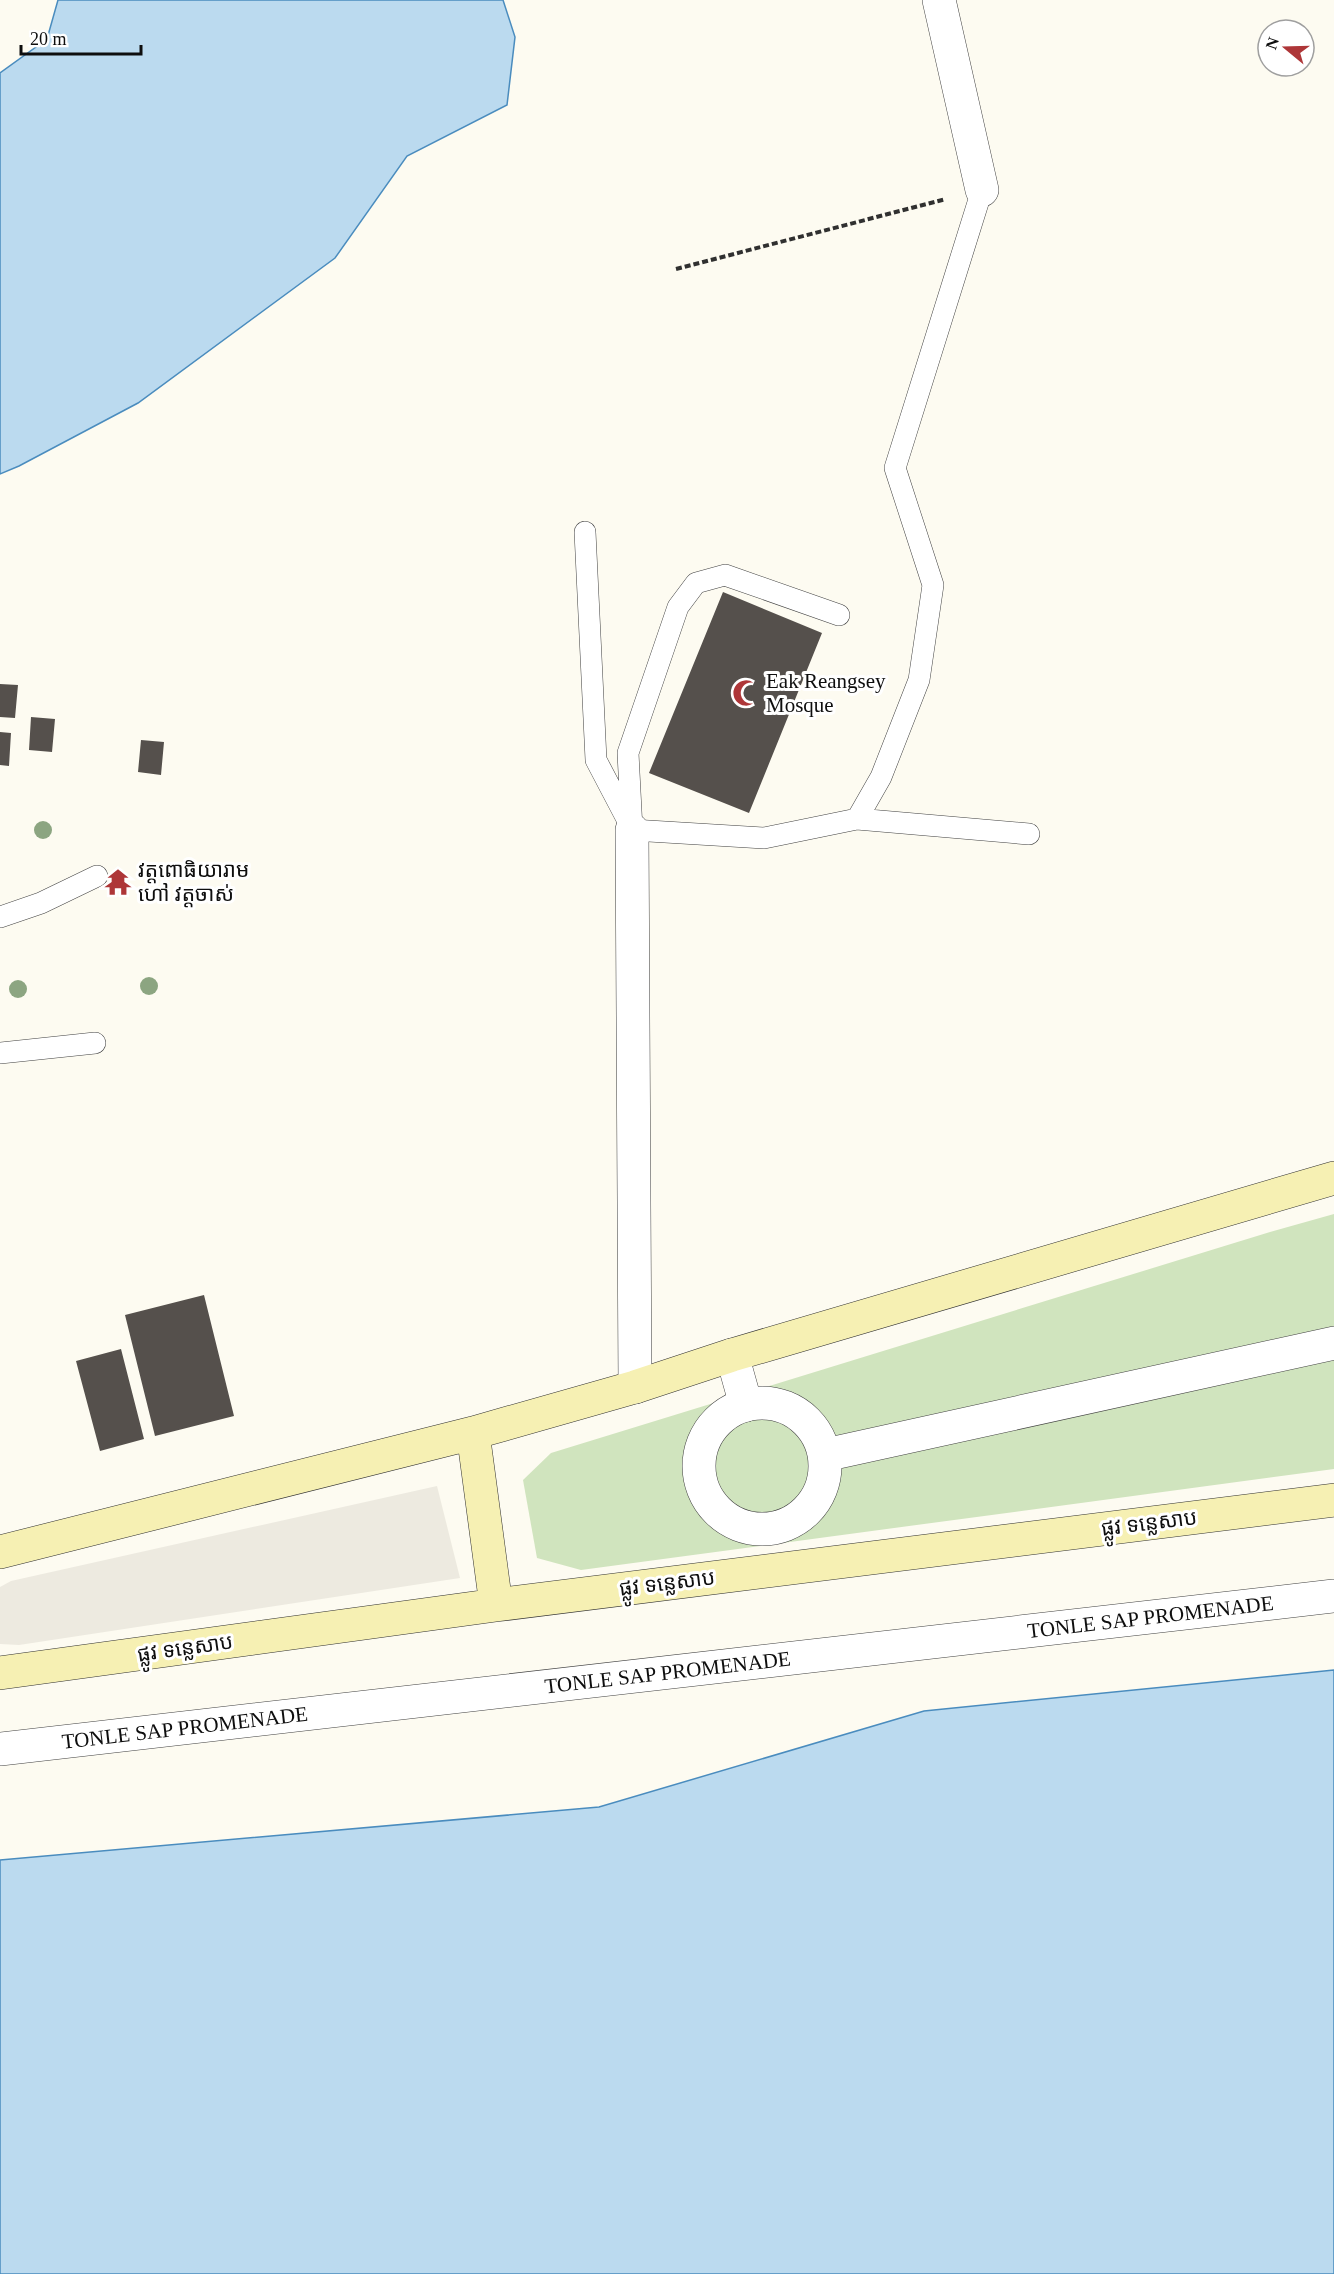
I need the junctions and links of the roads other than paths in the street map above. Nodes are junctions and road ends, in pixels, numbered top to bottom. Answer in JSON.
{"nodes":[{"id":1,"x":939,"y":0,"type":"edge"},
{"id":2,"x":982,"y":190,"type":"joint"},
{"id":3,"x":585,"y":532,"type":"dead end"},
{"id":4,"x":839,"y":615,"type":"dead end"},
{"id":5,"x":857,"y":819,"type":"junction"},
{"id":6,"x":632,"y":830,"type":"junction"},
{"id":7,"x":1029,"y":834,"type":"dead end"},
{"id":8,"x":98,"y":876,"type":"dead end"},
{"id":9,"x":0,"y":917,"type":"edge"},
{"id":10,"x":95,"y":1044,"type":"dead end"},
{"id":11,"x":0,"y":1053,"type":"edge"},
{"id":12,"x":1334,"y":1178,"type":"edge"},
{"id":13,"x":1334,"y":1343,"type":"edge"},
{"id":14,"x":732,"y":1355,"type":"junction"},
{"id":15,"x":635,"y":1387,"type":"junction"},
{"id":16,"x":746,"y":1406,"type":"junction"},
{"id":17,"x":473,"y":1433,"type":"junction"},
{"id":18,"x":825,"y":1455,"type":"junction"},
{"id":19,"x":1334,"y":1500,"type":"edge"},
{"id":20,"x":772,"y":1528,"type":"junction"},
{"id":21,"x":0,"y":1552,"type":"edge"},
{"id":22,"x":775,"y":1569,"type":"junction"},
{"id":23,"x":1334,"y":1596,"type":"edge"},
{"id":24,"x":496,"y":1605,"type":"junction"},
{"id":25,"x":0,"y":1673,"type":"edge"},
{"id":26,"x":0,"y":1749,"type":"edge"}],
"edges":[{"from":1,"to":2,"type":"street"},
{"from":2,"to":5,"type":"lane"},
{"from":3,"to":6,"type":"lane"},
{"from":4,"to":6,"type":"lane"},
{"from":5,"to":6,"type":"lane"},
{"from":5,"to":7,"type":"lane"},
{"from":6,"to":15,"type":"street"},
{"from":8,"to":9,"type":"lane"},
{"from":10,"to":11,"type":"lane"},
{"from":12,"to":14,"type":"street"},
{"from":13,"to":18,"type":"street"},
{"from":14,"to":15,"type":"street"},
{"from":14,"to":16,"type":"street"},
{"from":15,"to":17,"type":"street"},
{"from":16,"to":18,"type":"street"},
{"from":16,"to":20,"type":"street"},
{"from":17,"to":21,"type":"street"},
{"from":17,"to":24,"type":"street"},
{"from":18,"to":20,"type":"street"},
{"from":19,"to":22,"type":"street","name":"ផ្លូវ ទន្លេសាប"},
{"from":20,"to":22,"type":"street"},
{"from":22,"to":24,"type":"street","name":"ផ្លូវ ទន្លេសាប"},
{"from":23,"to":26,"type":"street","name":"TONLE SAP PROMENADE"},
{"from":24,"to":25,"type":"street","name":"ផ្លូវ ទន្លេសាប"}]}
